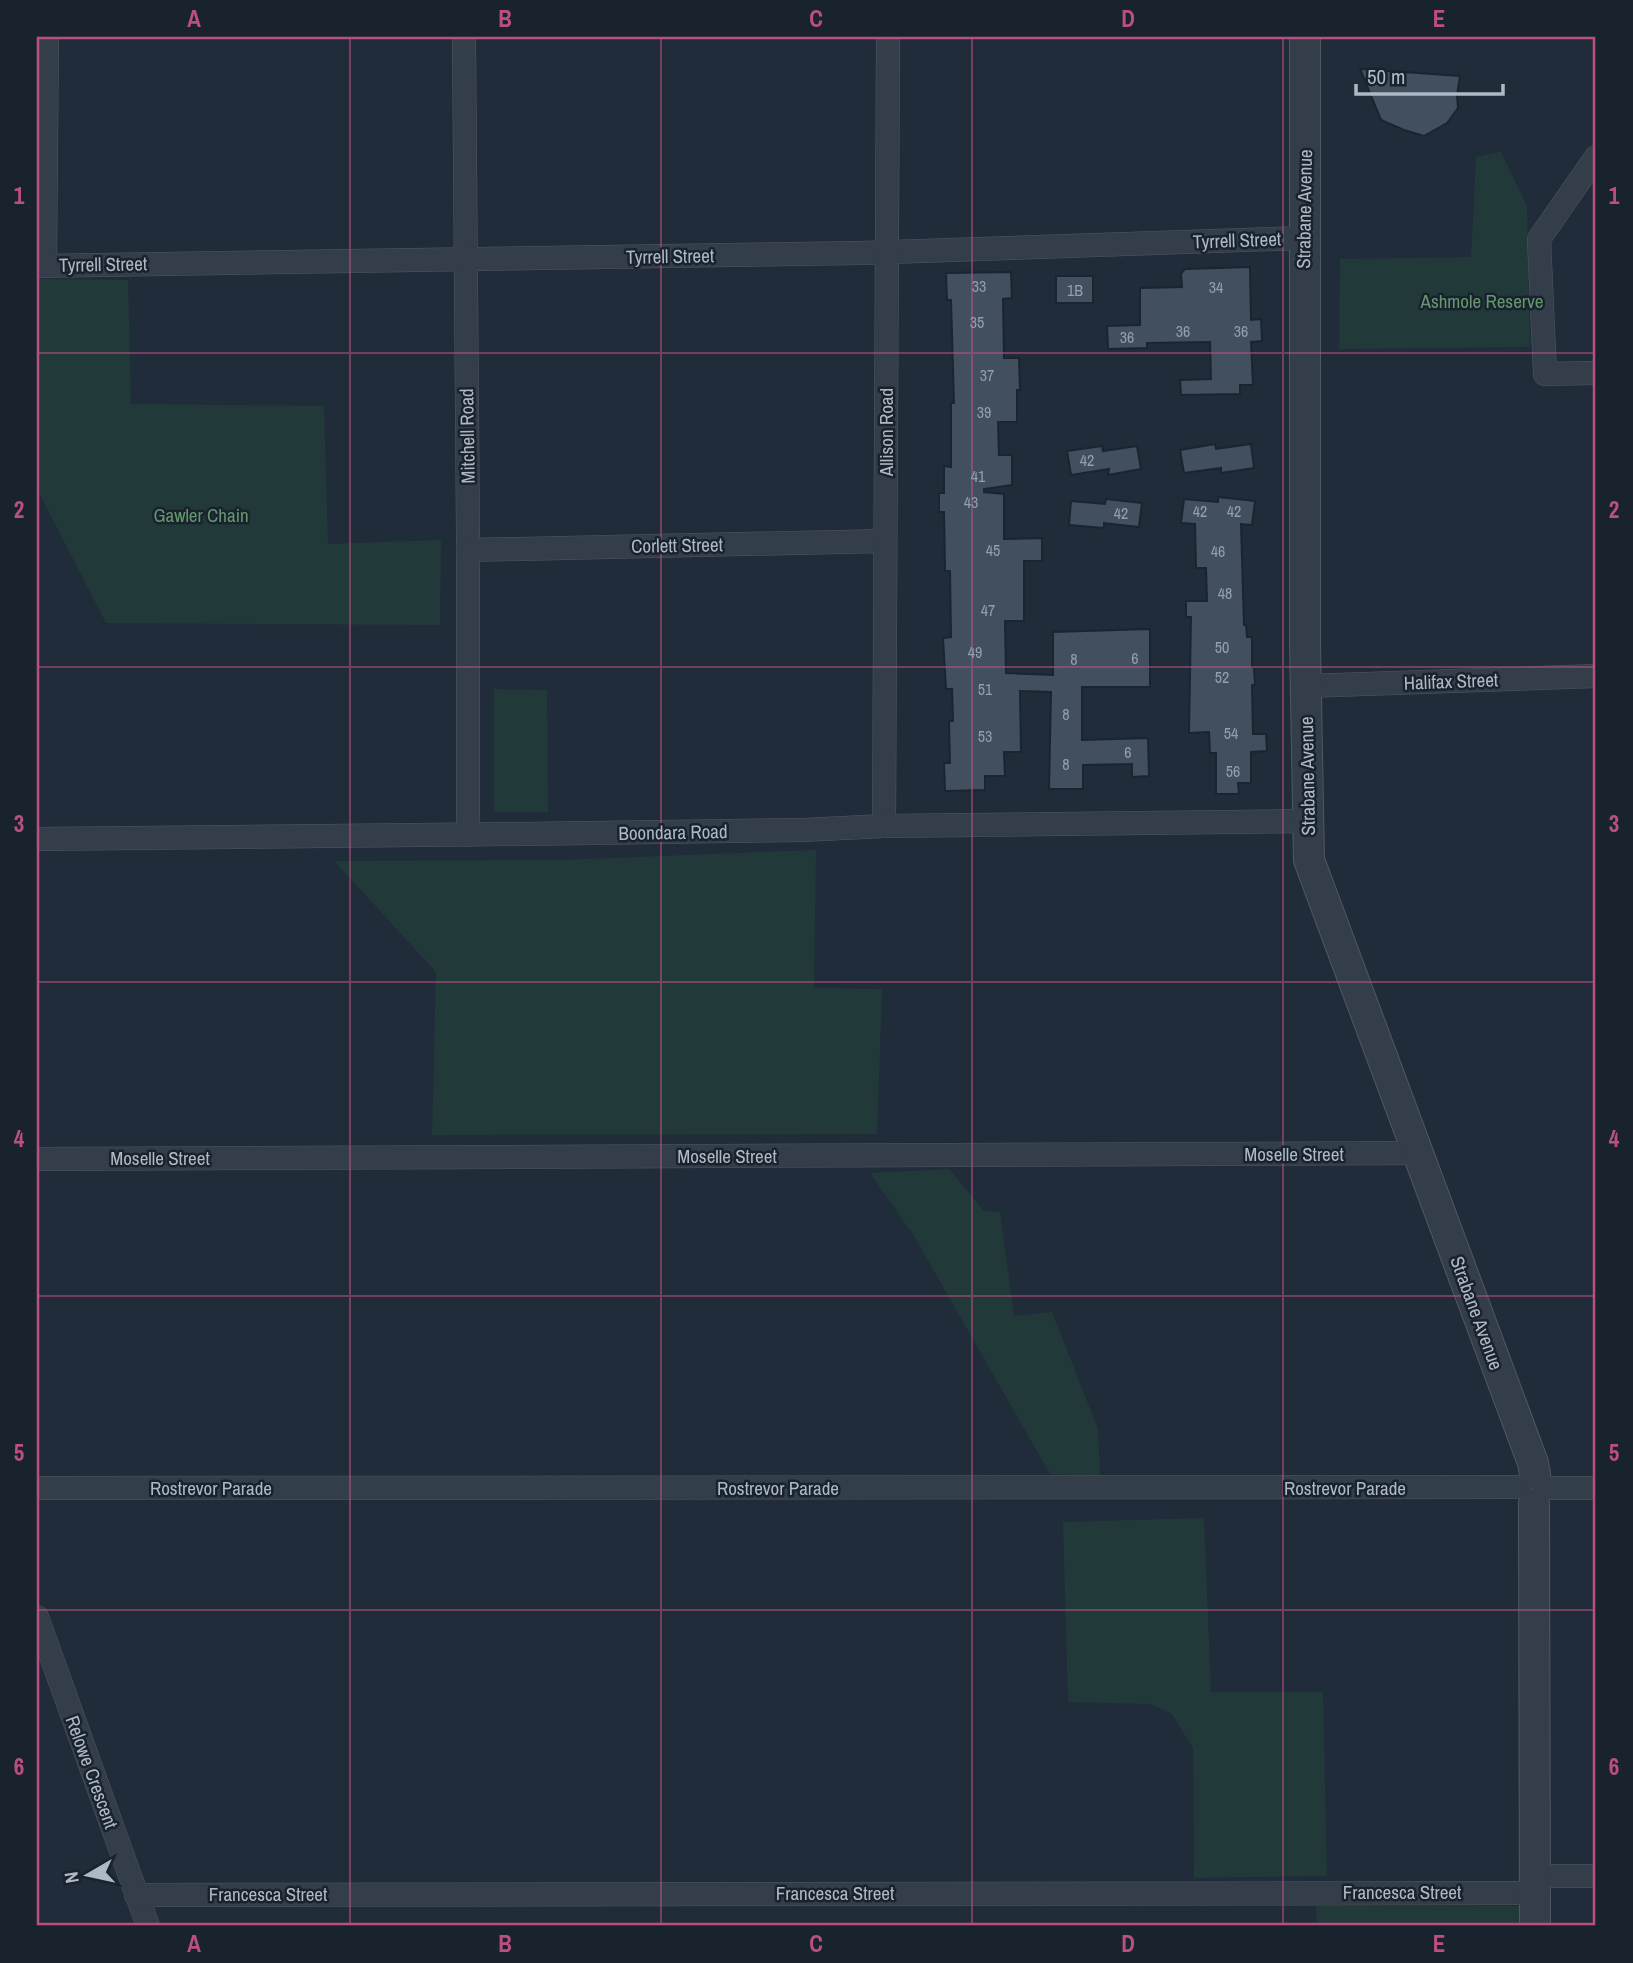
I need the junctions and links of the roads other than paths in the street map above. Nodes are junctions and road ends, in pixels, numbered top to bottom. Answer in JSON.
{"nodes":[{"id":1,"x":47,"y":37,"type":"edge"},
{"id":2,"x":464,"y":37,"type":"edge"},
{"id":3,"x":888,"y":37,"type":"edge"},
{"id":4,"x":1305,"y":37,"type":"edge"},
{"id":5,"x":1596,"y":157,"type":"edge"},
{"id":6,"x":1303,"y":238,"type":"junction"},
{"id":7,"x":887,"y":252,"type":"junction"},
{"id":8,"x":466,"y":259,"type":"junction"},
{"id":9,"x":41,"y":265,"type":"edge"},
{"id":10,"x":1596,"y":373,"type":"edge"},
{"id":11,"x":885,"y":541,"type":"junction"},
{"id":12,"x":468,"y":550,"type":"junction"},
{"id":13,"x":1596,"y":676,"type":"edge"},
{"id":14,"x":1306,"y":685,"type":"junction"},
{"id":15,"x":1308,"y":821,"type":"junction"},
{"id":16,"x":884,"y":826,"type":"junction"},
{"id":17,"x":39,"y":834,"type":"edge"},
{"id":18,"x":468,"y":835,"type":"junction"},
{"id":19,"x":1418,"y":1153,"type":"junction"},
{"id":20,"x":37,"y":1159,"type":"edge"},
{"id":21,"x":37,"y":1488,"type":"edge"},
{"id":22,"x":1596,"y":1488,"type":"edge"},
{"id":23,"x":1534,"y":1489,"type":"junction"},
{"id":24,"x":37,"y":1617,"type":"edge"},
{"id":25,"x":1596,"y":1876,"type":"edge"},
{"id":26,"x":1535,"y":1884,"type":"junction"},
{"id":27,"x":136,"y":1895,"type":"junction"},
{"id":28,"x":148,"y":1926,"type":"edge"},
{"id":29,"x":1535,"y":1926,"type":"edge"}],
"edges":[{"from":1,"to":9,"type":"street"},
{"from":2,"to":8,"type":"street","name":"Mitchell Road"},
{"from":3,"to":7,"type":"street","name":"Allison Road"},
{"from":4,"to":6,"type":"street","name":"Strabane Avenue"},
{"from":5,"to":10,"type":"street"},
{"from":6,"to":7,"type":"street","name":"Tyrrell Street"},
{"from":6,"to":14,"type":"street","name":"Strabane Avenue"},
{"from":7,"to":8,"type":"street","name":"Tyrrell Street"},
{"from":7,"to":11,"type":"street","name":"Allison Road"},
{"from":8,"to":9,"type":"street","name":"Tyrrell Street"},
{"from":8,"to":12,"type":"street","name":"Mitchell Road"},
{"from":11,"to":12,"type":"street","name":"Corlett Street"},
{"from":11,"to":16,"type":"street","name":"Allison Road"},
{"from":12,"to":18,"type":"street","name":"Mitchell Road"},
{"from":13,"to":14,"type":"street","name":"Halifax Street"},
{"from":14,"to":15,"type":"street","name":"Strabane Avenue"},
{"from":15,"to":16,"type":"street","name":"Boondara Road"},
{"from":15,"to":19,"type":"street","name":"Strabane Avenue"},
{"from":16,"to":18,"type":"street","name":"Boondara Road"},
{"from":17,"to":18,"type":"street","name":"Boondara Road"},
{"from":19,"to":20,"type":"street","name":"Moselle Street"},
{"from":19,"to":23,"type":"street","name":"Strabane Avenue"},
{"from":21,"to":23,"type":"street","name":"Rostrevor Parade"},
{"from":22,"to":23,"type":"street","name":"Rostrevor Parade"},
{"from":23,"to":26,"type":"street","name":"Strabane Avenue"},
{"from":24,"to":27,"type":"street","name":"Relowe Crescent"},
{"from":25,"to":26,"type":"street","name":"Francesca Street"},
{"from":26,"to":27,"type":"street","name":"Francesca Street"},
{"from":26,"to":29,"type":"street","name":"Strabane Avenue"},
{"from":27,"to":28,"type":"street","name":"Relowe Crescent"}]}
